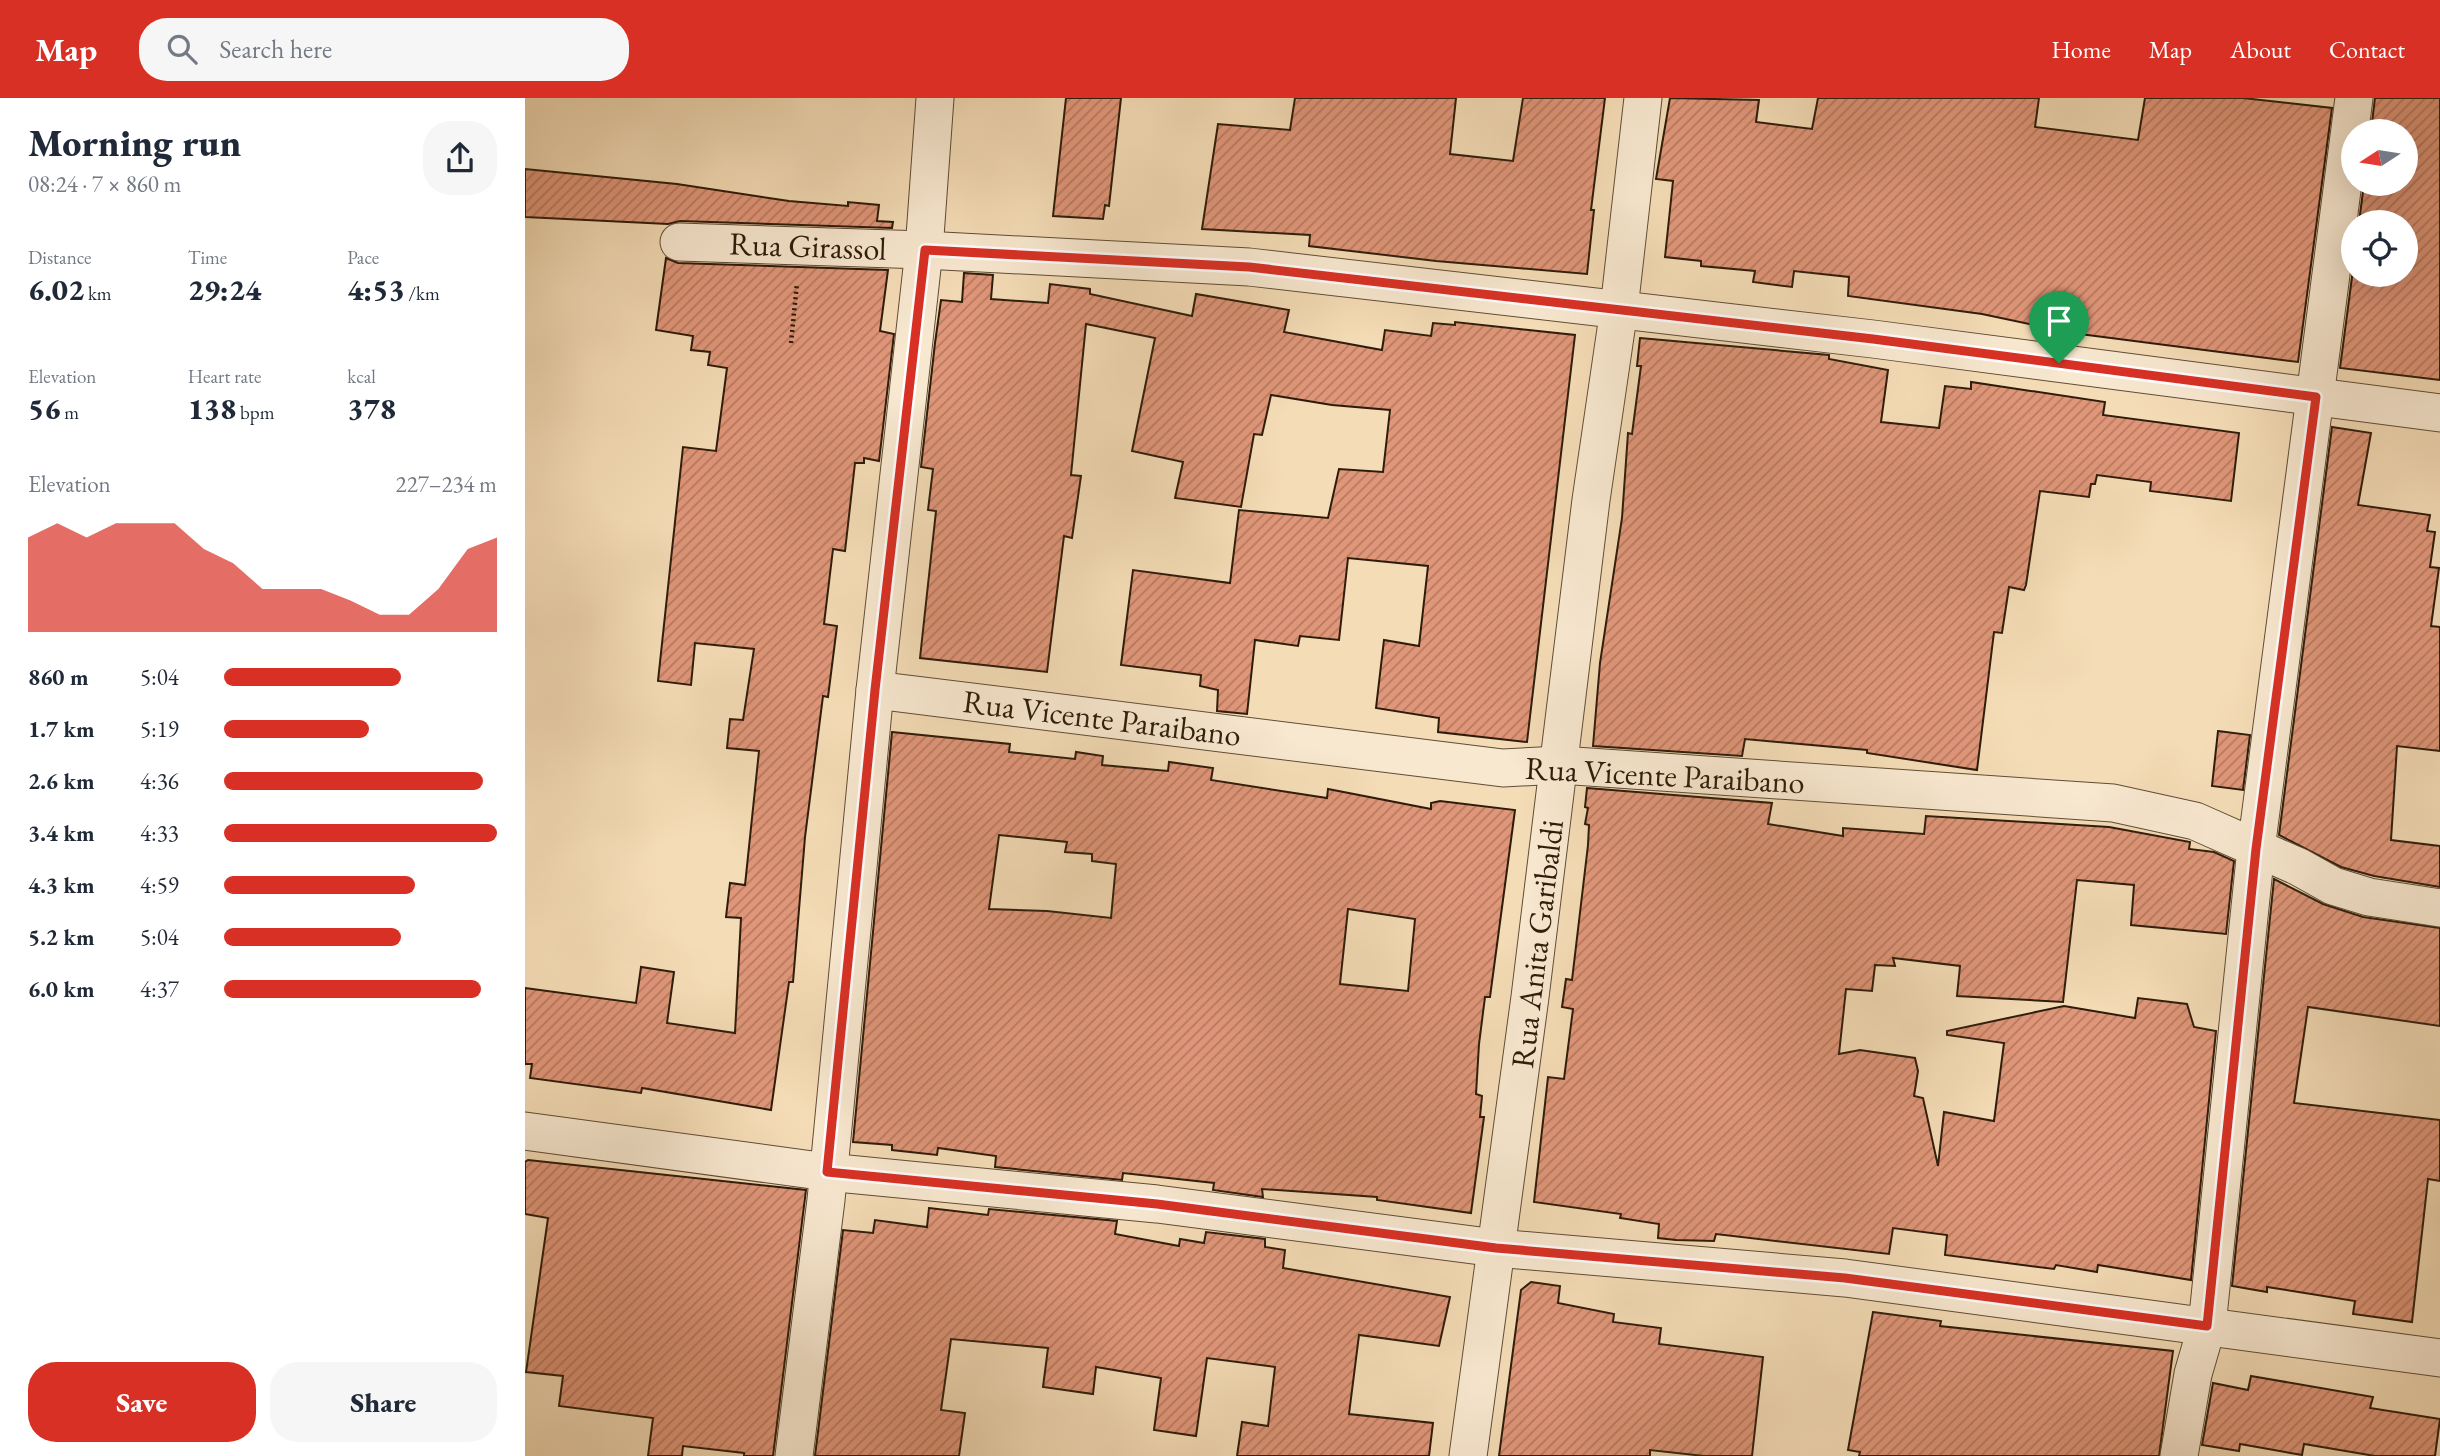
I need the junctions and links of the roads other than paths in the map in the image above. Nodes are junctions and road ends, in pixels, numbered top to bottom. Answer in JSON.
{"nodes":[{"id":1,"x":935,"y":98,"type":"edge"},
{"id":2,"x":1643,"y":98,"type":"edge"},
{"id":3,"x":2354,"y":98,"type":"edge"},
{"id":4,"x":679,"y":242,"type":"dead end"},
{"id":5,"x":925,"y":250,"type":"junction"},
{"id":6,"x":1619,"y":309,"type":"junction"},
{"id":7,"x":2316,"y":397,"type":"junction"},
{"id":8,"x":2440,"y":413,"type":"edge"},
{"id":9,"x":875,"y":690,"type":"junction"},
{"id":10,"x":1560,"y":765,"type":"junction"},
{"id":11,"x":2256,"y":849,"type":"junction"},
{"id":12,"x":2440,"y":908,"type":"edge"},
{"id":13,"x":525,"y":1131,"type":"edge"},
{"id":14,"x":827,"y":1172,"type":"junction"},
{"id":15,"x":1496,"y":1248,"type":"junction"},
{"id":16,"x":2207,"y":1326,"type":"junction"},
{"id":17,"x":2440,"y":1358,"type":"edge"},
{"id":18,"x":794,"y":1456,"type":"edge"},
{"id":19,"x":1468,"y":1456,"type":"edge"},
{"id":20,"x":2179,"y":1456,"type":"edge"}],
"edges":[{"from":1,"to":5,"type":"street"},
{"from":2,"to":6,"type":"street","name":"Rua Anita Garibaldi"},
{"from":3,"to":7,"type":"street"},
{"from":4,"to":5,"type":"street","name":"Rua Girassol"},
{"from":5,"to":6,"type":"street","name":"Rua Girassol"},
{"from":5,"to":9,"type":"street"},
{"from":6,"to":7,"type":"street","name":"Rua Girassol"},
{"from":6,"to":10,"type":"street","name":"Rua Anita Garibaldi"},
{"from":7,"to":8,"type":"street","name":"Rua Girassol"},
{"from":7,"to":11,"type":"street"},
{"from":9,"to":10,"type":"street","name":"Rua Vicente Paraibano"},
{"from":9,"to":14,"type":"street"},
{"from":10,"to":11,"type":"street","name":"Rua Vicente Paraibano"},
{"from":10,"to":15,"type":"street","name":"Rua Anita Garibaldi"},
{"from":11,"to":12,"type":"street","name":"Rua Vicente Paraibano"},
{"from":11,"to":16,"type":"street"},
{"from":13,"to":14,"type":"street"},
{"from":14,"to":15,"type":"street"},
{"from":14,"to":18,"type":"street"},
{"from":15,"to":16,"type":"street"},
{"from":15,"to":19,"type":"street","name":"Rua Anita Garibaldi"},
{"from":16,"to":17,"type":"street"},
{"from":16,"to":20,"type":"street"}]}
